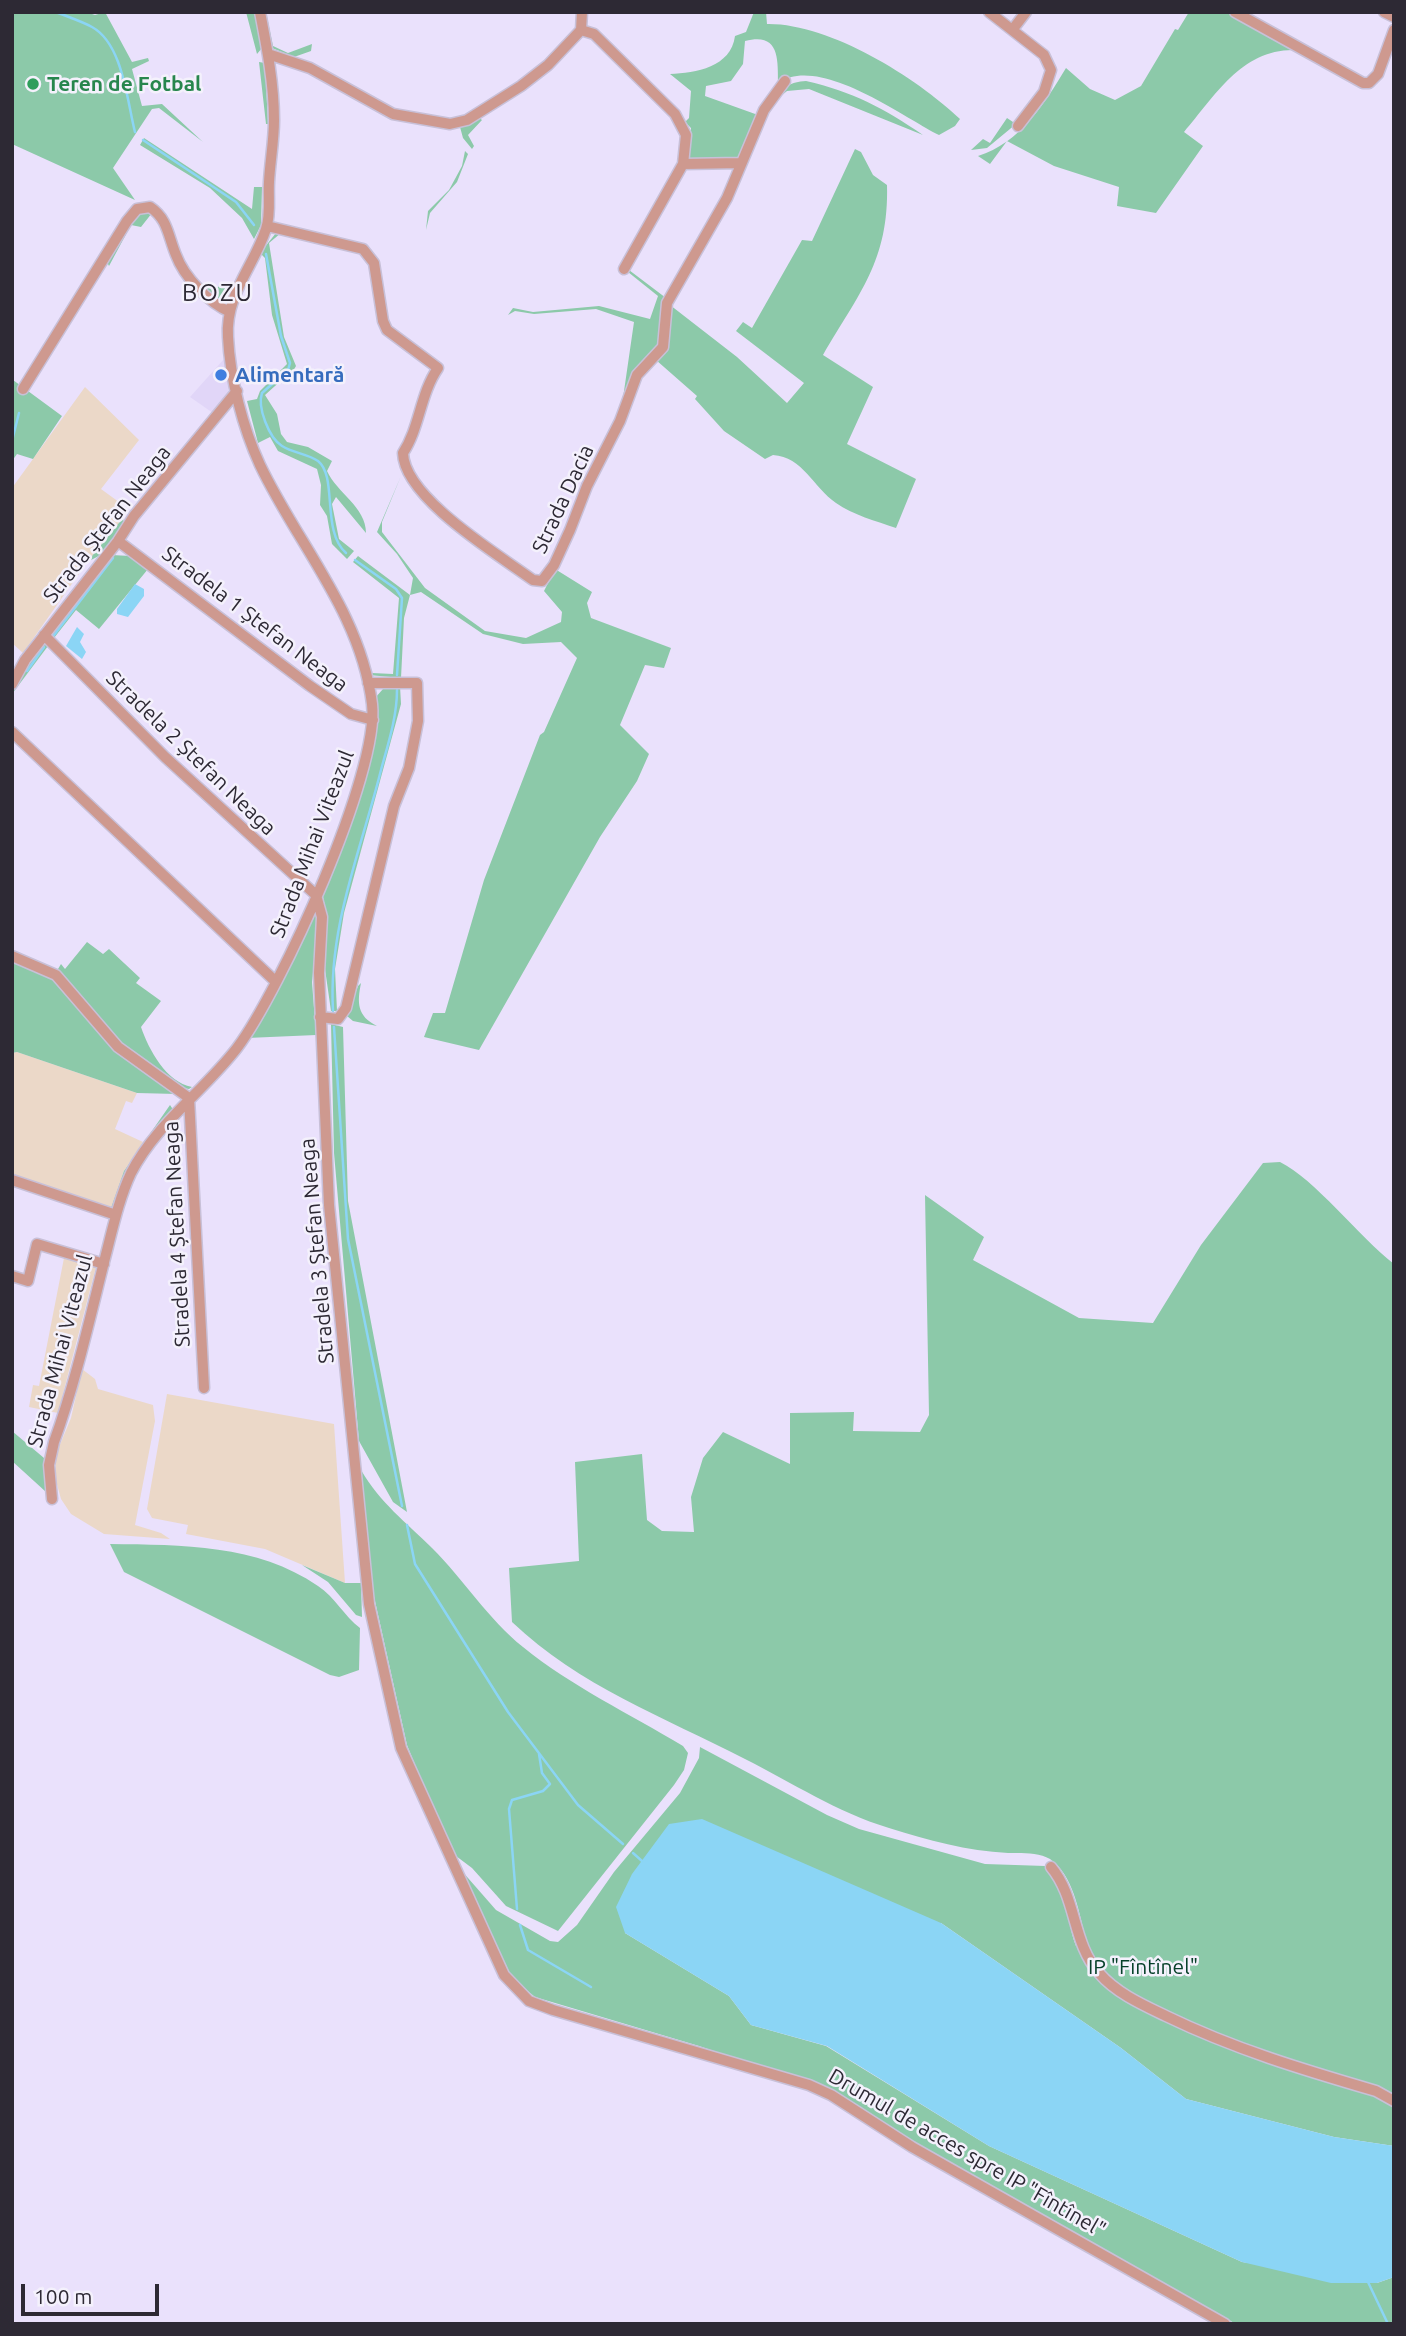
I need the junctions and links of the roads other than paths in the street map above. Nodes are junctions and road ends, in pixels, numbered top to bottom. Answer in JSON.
{"nodes":[{"id":1,"x":260,"y":12,"type":"edge"},
{"id":2,"x":582,"y":12,"type":"edge"},
{"id":3,"x":989,"y":12,"type":"edge"},
{"id":4,"x":1026,"y":12,"type":"edge"},
{"id":5,"x":1235,"y":12,"type":"edge"},
{"id":6,"x":1384,"y":12,"type":"edge"},
{"id":7,"x":1394,"y":17,"type":"edge"},
{"id":8,"x":1013,"y":29,"type":"junction"},
{"id":9,"x":581,"y":30,"type":"junction"},
{"id":10,"x":1394,"y":30,"type":"edge"},
{"id":11,"x":268,"y":54,"type":"junction"},
{"id":12,"x":785,"y":81,"type":"dead end"},
{"id":13,"x":1018,"y":126,"type":"dead end"},
{"id":14,"x":741,"y":163,"type":"junction"},
{"id":15,"x":683,"y":164,"type":"junction"},
{"id":16,"x":267,"y":226,"type":"junction"},
{"id":17,"x":624,"y":269,"type":"dead end"},
{"id":18,"x":230,"y":312,"type":"junction"},
{"id":19,"x":23,"y":389,"type":"dead end"},
{"id":20,"x":237,"y":391,"type":"junction"},
{"id":21,"x":118,"y":541,"type":"junction"},
{"id":22,"x":44,"y":635,"type":"junction"},
{"id":23,"x":368,"y":683,"type":"junction"},
{"id":24,"x":12,"y":684,"type":"edge"},
{"id":25,"x":373,"y":720,"type":"junction"},
{"id":26,"x":12,"y":732,"type":"edge"},
{"id":27,"x":316,"y":895,"type":"junction"},
{"id":28,"x":12,"y":956,"type":"edge"},
{"id":29,"x":275,"y":981,"type":"junction"},
{"id":30,"x":320,"y":1017,"type":"junction"},
{"id":31,"x":189,"y":1098,"type":"junction"},
{"id":32,"x":12,"y":1180,"type":"edge"},
{"id":33,"x":116,"y":1215,"type":"junction"},
{"id":34,"x":104,"y":1264,"type":"junction"},
{"id":35,"x":12,"y":1276,"type":"edge"},
{"id":36,"x":204,"y":1388,"type":"dead end"},
{"id":37,"x":52,"y":1499,"type":"dead end"},
{"id":38,"x":369,"y":1604,"type":"joint"},
{"id":39,"x":1051,"y":1867,"type":"dead end"},
{"id":40,"x":1394,"y":2101,"type":"edge"},
{"id":41,"x":1225,"y":2324,"type":"edge"}],
"edges":[{"from":1,"to":11,"type":"street","name":"Strada Mihai Viteazul"},
{"from":2,"to":9,"type":"street"},
{"from":3,"to":8,"type":"street"},
{"from":4,"to":8,"type":"street"},
{"from":5,"to":10,"type":"street"},
{"from":6,"to":7,"type":"street"},
{"from":8,"to":13,"type":"street"},
{"from":9,"to":11,"type":"street"},
{"from":9,"to":15,"type":"street"},
{"from":11,"to":16,"type":"street","name":"Strada Mihai Viteazul"},
{"from":12,"to":14,"type":"street"},
{"from":14,"to":15,"type":"street"},
{"from":14,"to":16,"type":"street","name":"Strada Dacia"},
{"from":15,"to":17,"type":"street"},
{"from":16,"to":18,"type":"street","name":"Strada Mihai Viteazul"},
{"from":18,"to":19,"type":"street"},
{"from":18,"to":20,"type":"street","name":"Strada Mihai Viteazul"},
{"from":20,"to":21,"type":"street","name":"Strada Ștefan Neaga"},
{"from":20,"to":23,"type":"street","name":"Strada Mihai Viteazul"},
{"from":21,"to":22,"type":"street","name":"Strada Ștefan Neaga"},
{"from":21,"to":25,"type":"street","name":"Stradela 1 Ștefan Neaga"},
{"from":22,"to":24,"type":"street","name":"Strada Ștefan Neaga"},
{"from":22,"to":27,"type":"street","name":"Stradela 2 Ștefan Neaga"},
{"from":23,"to":25,"type":"street","name":"Strada Mihai Viteazul"},
{"from":23,"to":30,"type":"street"},
{"from":25,"to":27,"type":"street","name":"Strada Mihai Viteazul"},
{"from":26,"to":29,"type":"street"},
{"from":27,"to":29,"type":"street","name":"Strada Mihai Viteazul"},
{"from":27,"to":30,"type":"street","name":"Stradela 3 Ștefan Neaga"},
{"from":28,"to":31,"type":"street","name":"Stradela 4 Ștefan Neaga"},
{"from":29,"to":31,"type":"street","name":"Strada Mihai Viteazul"},
{"from":30,"to":38,"type":"street","name":"Stradela 3 Ștefan Neaga"},
{"from":31,"to":33,"type":"street","name":"Strada Mihai Viteazul"},
{"from":31,"to":36,"type":"street","name":"Stradela 4 Ștefan Neaga"},
{"from":32,"to":33,"type":"street"},
{"from":33,"to":34,"type":"street","name":"Strada Mihai Viteazul"},
{"from":34,"to":35,"type":"street"},
{"from":34,"to":37,"type":"street","name":"Strada Mihai Viteazul"},
{"from":38,"to":41,"type":"street","name":"Drumul de acces spre IP \"Fîntînel\""},
{"from":39,"to":40,"type":"street"}]}
